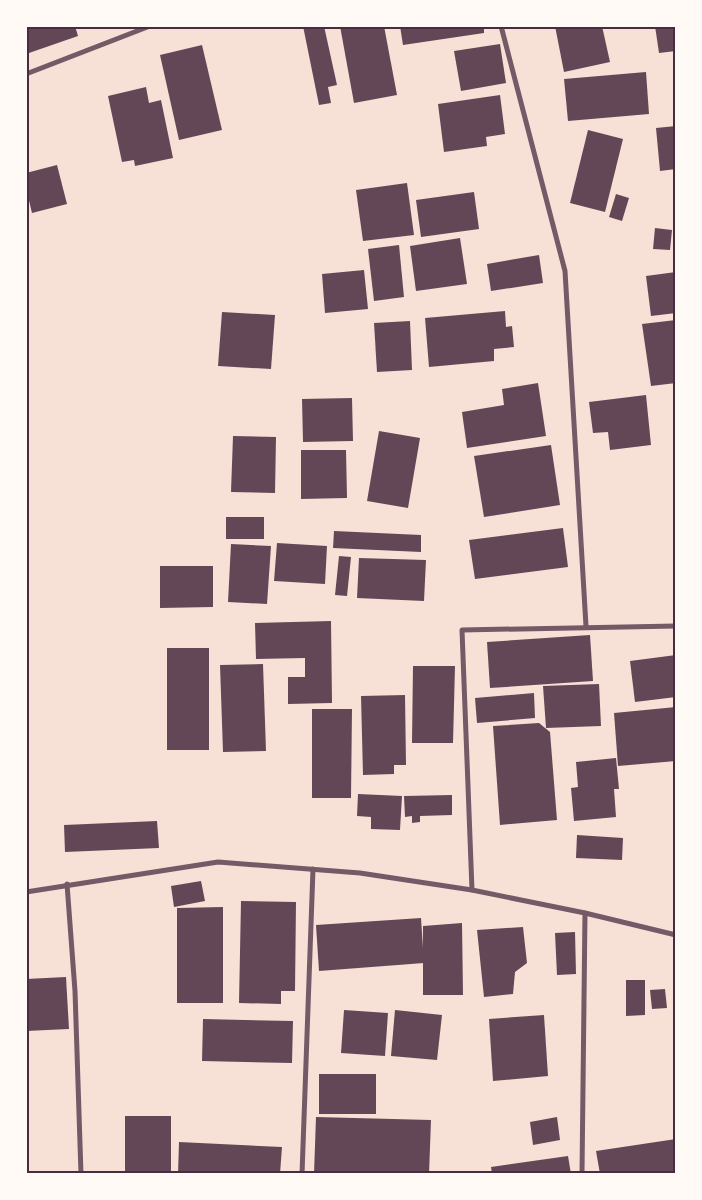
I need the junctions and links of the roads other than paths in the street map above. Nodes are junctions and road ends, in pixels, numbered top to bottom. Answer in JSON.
{"nodes":[{"id":1,"x":150,"y":26,"type":"edge"},
{"id":2,"x":501,"y":26,"type":"edge"},
{"id":3,"x":26,"y":74,"type":"edge"},
{"id":4,"x":586,"y":626,"type":"junction"},
{"id":5,"x":676,"y":626,"type":"edge"},
{"id":6,"x":313,"y":869,"type":"junction"},
{"id":7,"x":67,"y":884,"type":"junction"},
{"id":8,"x":472,"y":890,"type":"junction"},
{"id":9,"x":26,"y":892,"type":"edge"},
{"id":10,"x":585,"y":912,"type":"junction"},
{"id":11,"x":676,"y":935,"type":"edge"},
{"id":12,"x":81,"y":1174,"type":"edge"},
{"id":13,"x":302,"y":1174,"type":"edge"},
{"id":14,"x":582,"y":1174,"type":"edge"}],
"edges":[{"from":1,"to":3,"type":"street"},
{"from":2,"to":4,"type":"street"},
{"from":4,"to":5,"type":"street"},
{"from":4,"to":8,"type":"street"},
{"from":6,"to":7,"type":"street"},
{"from":6,"to":8,"type":"street"},
{"from":6,"to":13,"type":"street"},
{"from":7,"to":9,"type":"street"},
{"from":7,"to":12,"type":"street"},
{"from":8,"to":10,"type":"street"},
{"from":10,"to":11,"type":"street"},
{"from":10,"to":14,"type":"street"}]}
